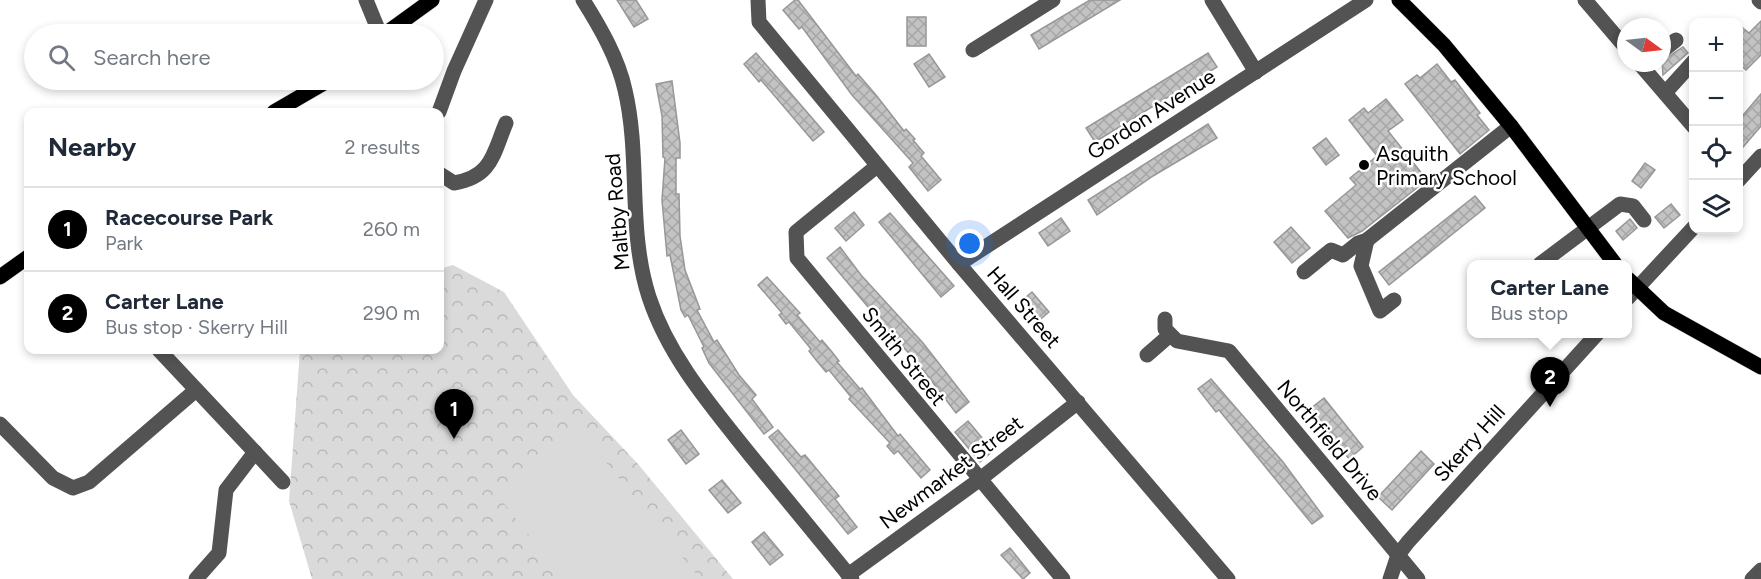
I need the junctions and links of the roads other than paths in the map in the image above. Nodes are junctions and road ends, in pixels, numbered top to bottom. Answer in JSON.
{"nodes":[{"id":1,"x":366,"y":0,"type":"edge"},
{"id":2,"x":432,"y":0,"type":"edge"},
{"id":3,"x":486,"y":0,"type":"edge"},
{"id":4,"x":583,"y":0,"type":"edge"},
{"id":5,"x":758,"y":0,"type":"edge"},
{"id":6,"x":1053,"y":0,"type":"edge"},
{"id":7,"x":1212,"y":0,"type":"edge"},
{"id":8,"x":1366,"y":0,"type":"edge"},
{"id":9,"x":1399,"y":0,"type":"edge"},
{"id":10,"x":1585,"y":0,"type":"edge"},
{"id":11,"x":376,"y":24,"type":"edge"},
{"id":12,"x":399,"y":24,"type":"edge"},
{"id":13,"x":1617,"y":37,"type":"edge"},
{"id":14,"x":1676,"y":40,"type":"dead end"},
{"id":15,"x":1671,"y":44,"type":"edge"},
{"id":16,"x":973,"y":50,"type":"dead end"},
{"id":17,"x":1689,"y":67,"type":"edge"},
{"id":18,"x":1256,"y":72,"type":"junction"},
{"id":19,"x":1649,"y":72,"type":"edge"},
{"id":20,"x":311,"y":90,"type":"edge"},
{"id":21,"x":1665,"y":93,"type":"junction"},
{"id":22,"x":281,"y":108,"type":"edge"},
{"id":23,"x":441,"y":108,"type":"edge"},
{"id":24,"x":506,"y":123,"type":"dead end"},
{"id":25,"x":1511,"y":126,"type":"junction"},
{"id":26,"x":1693,"y":126,"type":"edge"},
{"id":27,"x":1761,"y":156,"type":"edge"},
{"id":28,"x":877,"y":166,"type":"junction"},
{"id":29,"x":444,"y":177,"type":"edge"},
{"id":30,"x":1739,"y":180,"type":"edge"},
{"id":31,"x":1644,"y":220,"type":"dead end"},
{"id":32,"x":1587,"y":230,"type":"junction"},
{"id":33,"x":1689,"y":232,"type":"edge"},
{"id":34,"x":1367,"y":240,"type":"junction"},
{"id":35,"x":24,"y":260,"type":"edge"},
{"id":36,"x":1546,"y":260,"type":"edge"},
{"id":37,"x":1612,"y":260,"type":"edge"},
{"id":38,"x":959,"y":264,"type":"junction"},
{"id":39,"x":1304,"y":272,"type":"dead end"},
{"id":40,"x":0,"y":277,"type":"edge"},
{"id":41,"x":1632,"y":287,"type":"edge"},
{"id":42,"x":1632,"y":289,"type":"edge"},
{"id":43,"x":1394,"y":300,"type":"dead end"},
{"id":44,"x":1165,"y":320,"type":"dead end"},
{"id":45,"x":1170,"y":334,"type":"junction"},
{"id":46,"x":1593,"y":338,"type":"edge"},
{"id":47,"x":163,"y":354,"type":"edge"},
{"id":48,"x":1148,"y":356,"type":"dead end"},
{"id":49,"x":1761,"y":367,"type":"edge"},
{"id":50,"x":196,"y":390,"type":"junction"},
{"id":51,"x":1078,"y":402,"type":"junction"},
{"id":52,"x":0,"y":424,"type":"edge"},
{"id":53,"x":255,"y":452,"type":"junction"},
{"id":54,"x":979,"y":480,"type":"junction"},
{"id":55,"x":283,"y":482,"type":"dead end"},
{"id":56,"x":1398,"y":555,"type":"junction"},
{"id":57,"x":1761,"y":570,"type":"edge"},
{"id":58,"x":850,"y":577,"type":"edge"},
{"id":59,"x":196,"y":579,"type":"edge"},
{"id":60,"x":1063,"y":579,"type":"edge"},
{"id":61,"x":1227,"y":579,"type":"edge"},
{"id":62,"x":1390,"y":579,"type":"edge"},
{"id":63,"x":1418,"y":579,"type":"edge"},
{"id":64,"x":1752,"y":579,"type":"edge"}],
"edges":[{"from":1,"to":11,"type":"street"},
{"from":2,"to":12,"type":"main road"},
{"from":3,"to":23,"type":"street"},
{"from":4,"to":58,"type":"street","name":"Maltby Road"},
{"from":5,"to":28,"type":"street","name":"Hall Street"},
{"from":6,"to":16,"type":"street"},
{"from":7,"to":18,"type":"street"},
{"from":8,"to":18,"type":"street","name":"Gordon Avenue"},
{"from":9,"to":25,"type":"main road"},
{"from":10,"to":13,"type":"street"},
{"from":14,"to":15,"type":"street"},
{"from":17,"to":21,"type":"street"},
{"from":18,"to":38,"type":"street","name":"Gordon Avenue"},
{"from":19,"to":21,"type":"street"},
{"from":20,"to":22,"type":"main road"},
{"from":21,"to":26,"type":"street"},
{"from":24,"to":29,"type":"street"},
{"from":25,"to":32,"type":"main road"},
{"from":25,"to":34,"type":"street"},
{"from":27,"to":30,"type":"street"},
{"from":28,"to":38,"type":"street","name":"Hall Street"},
{"from":28,"to":54,"type":"street","name":"Smith Street"},
{"from":31,"to":32,"type":"street"},
{"from":32,"to":36,"type":"street"},
{"from":32,"to":37,"type":"main road"},
{"from":33,"to":41,"type":"street"},
{"from":34,"to":39,"type":"street"},
{"from":34,"to":43,"type":"street"},
{"from":35,"to":40,"type":"main road"},
{"from":38,"to":51,"type":"street","name":"Hall Street"},
{"from":42,"to":49,"type":"main road"},
{"from":44,"to":45,"type":"street"},
{"from":45,"to":48,"type":"street"},
{"from":45,"to":56,"type":"street","name":"Northfield Drive"},
{"from":46,"to":56,"type":"street","name":"Skerry Hill"},
{"from":47,"to":50,"type":"street"},
{"from":50,"to":52,"type":"street"},
{"from":50,"to":53,"type":"street"},
{"from":51,"to":54,"type":"street","name":"Newmarket Street"},
{"from":51,"to":61,"type":"street","name":"Hall Street"},
{"from":53,"to":55,"type":"street"},
{"from":53,"to":59,"type":"street"},
{"from":54,"to":58,"type":"street","name":"Newmarket Street"},
{"from":54,"to":60,"type":"street","name":"Smith Street"},
{"from":56,"to":62,"type":"street"},
{"from":56,"to":63,"type":"street","name":"Northfield Drive"},
{"from":57,"to":64,"type":"street"}]}
